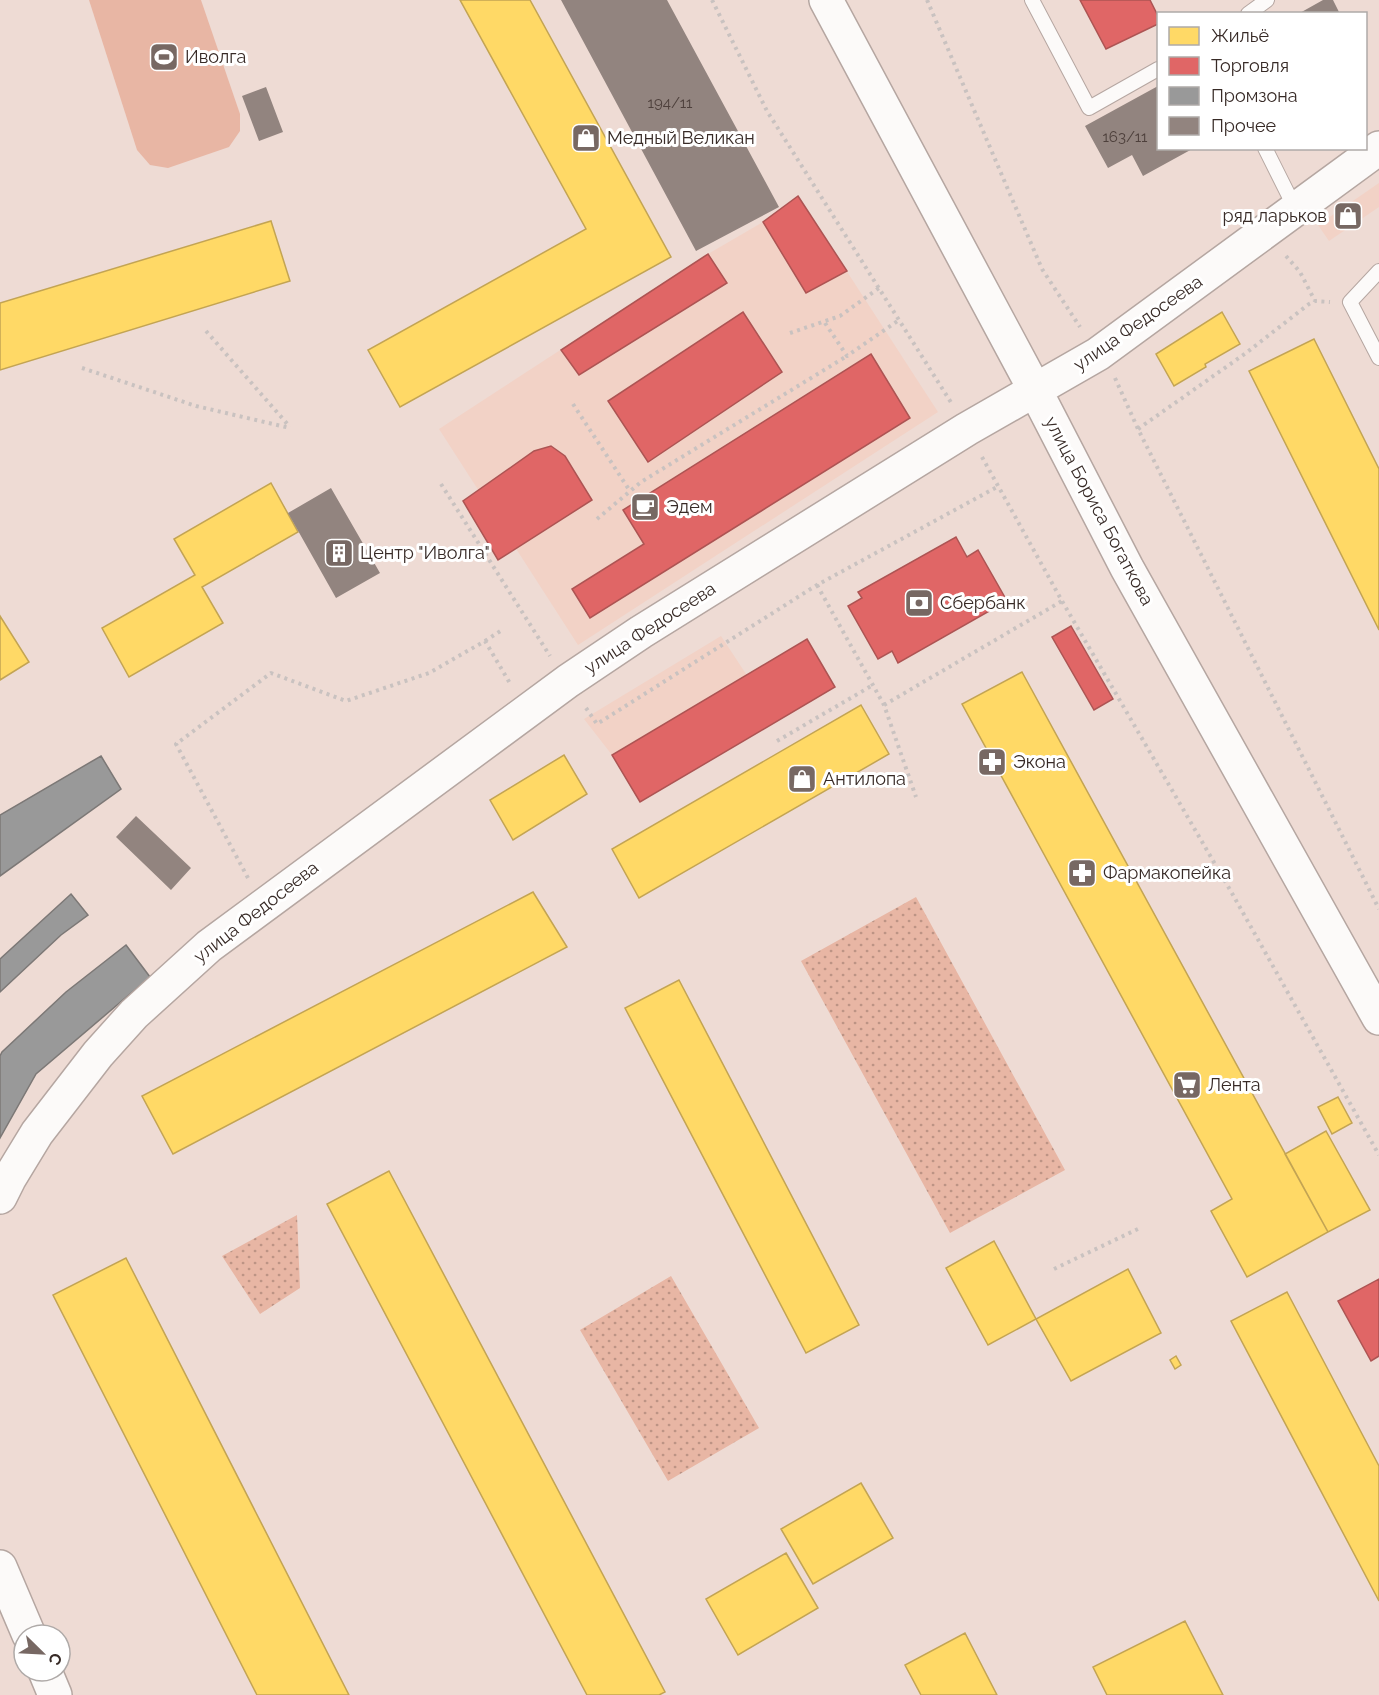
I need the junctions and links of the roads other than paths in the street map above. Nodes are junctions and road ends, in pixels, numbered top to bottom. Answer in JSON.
{"nodes":[{"id":1,"x":826,"y":0,"type":"edge"},
{"id":2,"x":1032,"y":0,"type":"edge"},
{"id":3,"x":1267,"y":0,"type":"edge"},
{"id":4,"x":1251,"y":12,"type":"edge"},
{"id":5,"x":1157,"y":70,"type":"edge"},
{"id":6,"x":1379,"y":148,"type":"edge"},
{"id":7,"x":1266,"y":150,"type":"edge"},
{"id":8,"x":1296,"y":210,"type":"junction"},
{"id":9,"x":1379,"y":271,"type":"edge"},
{"id":10,"x":1379,"y":358,"type":"edge"},
{"id":11,"x":1035,"y":390,"type":"junction"},
{"id":12,"x":1379,"y":1018,"type":"edge"},
{"id":13,"x":0,"y":1197,"type":"edge"},
{"id":14,"x":0,"y":1567,"type":"edge"},
{"id":15,"x":23,"y":1623,"type":"edge"}],
"edges":[{"from":1,"to":11,"type":"street","name":"улица Бориса Богаткова"},
{"from":2,"to":5,"type":"lane"},
{"from":3,"to":4,"type":"lane"},
{"from":6,"to":8,"type":"street","name":"улица Федосеева"},
{"from":7,"to":8,"type":"lane"},
{"from":8,"to":11,"type":"street","name":"улица Федосеева"},
{"from":9,"to":10,"type":"lane"},
{"from":11,"to":12,"type":"street","name":"улица Бориса Богаткова"},
{"from":11,"to":13,"type":"street","name":"улица Федосеева"},
{"from":14,"to":15,"type":"street"}]}
